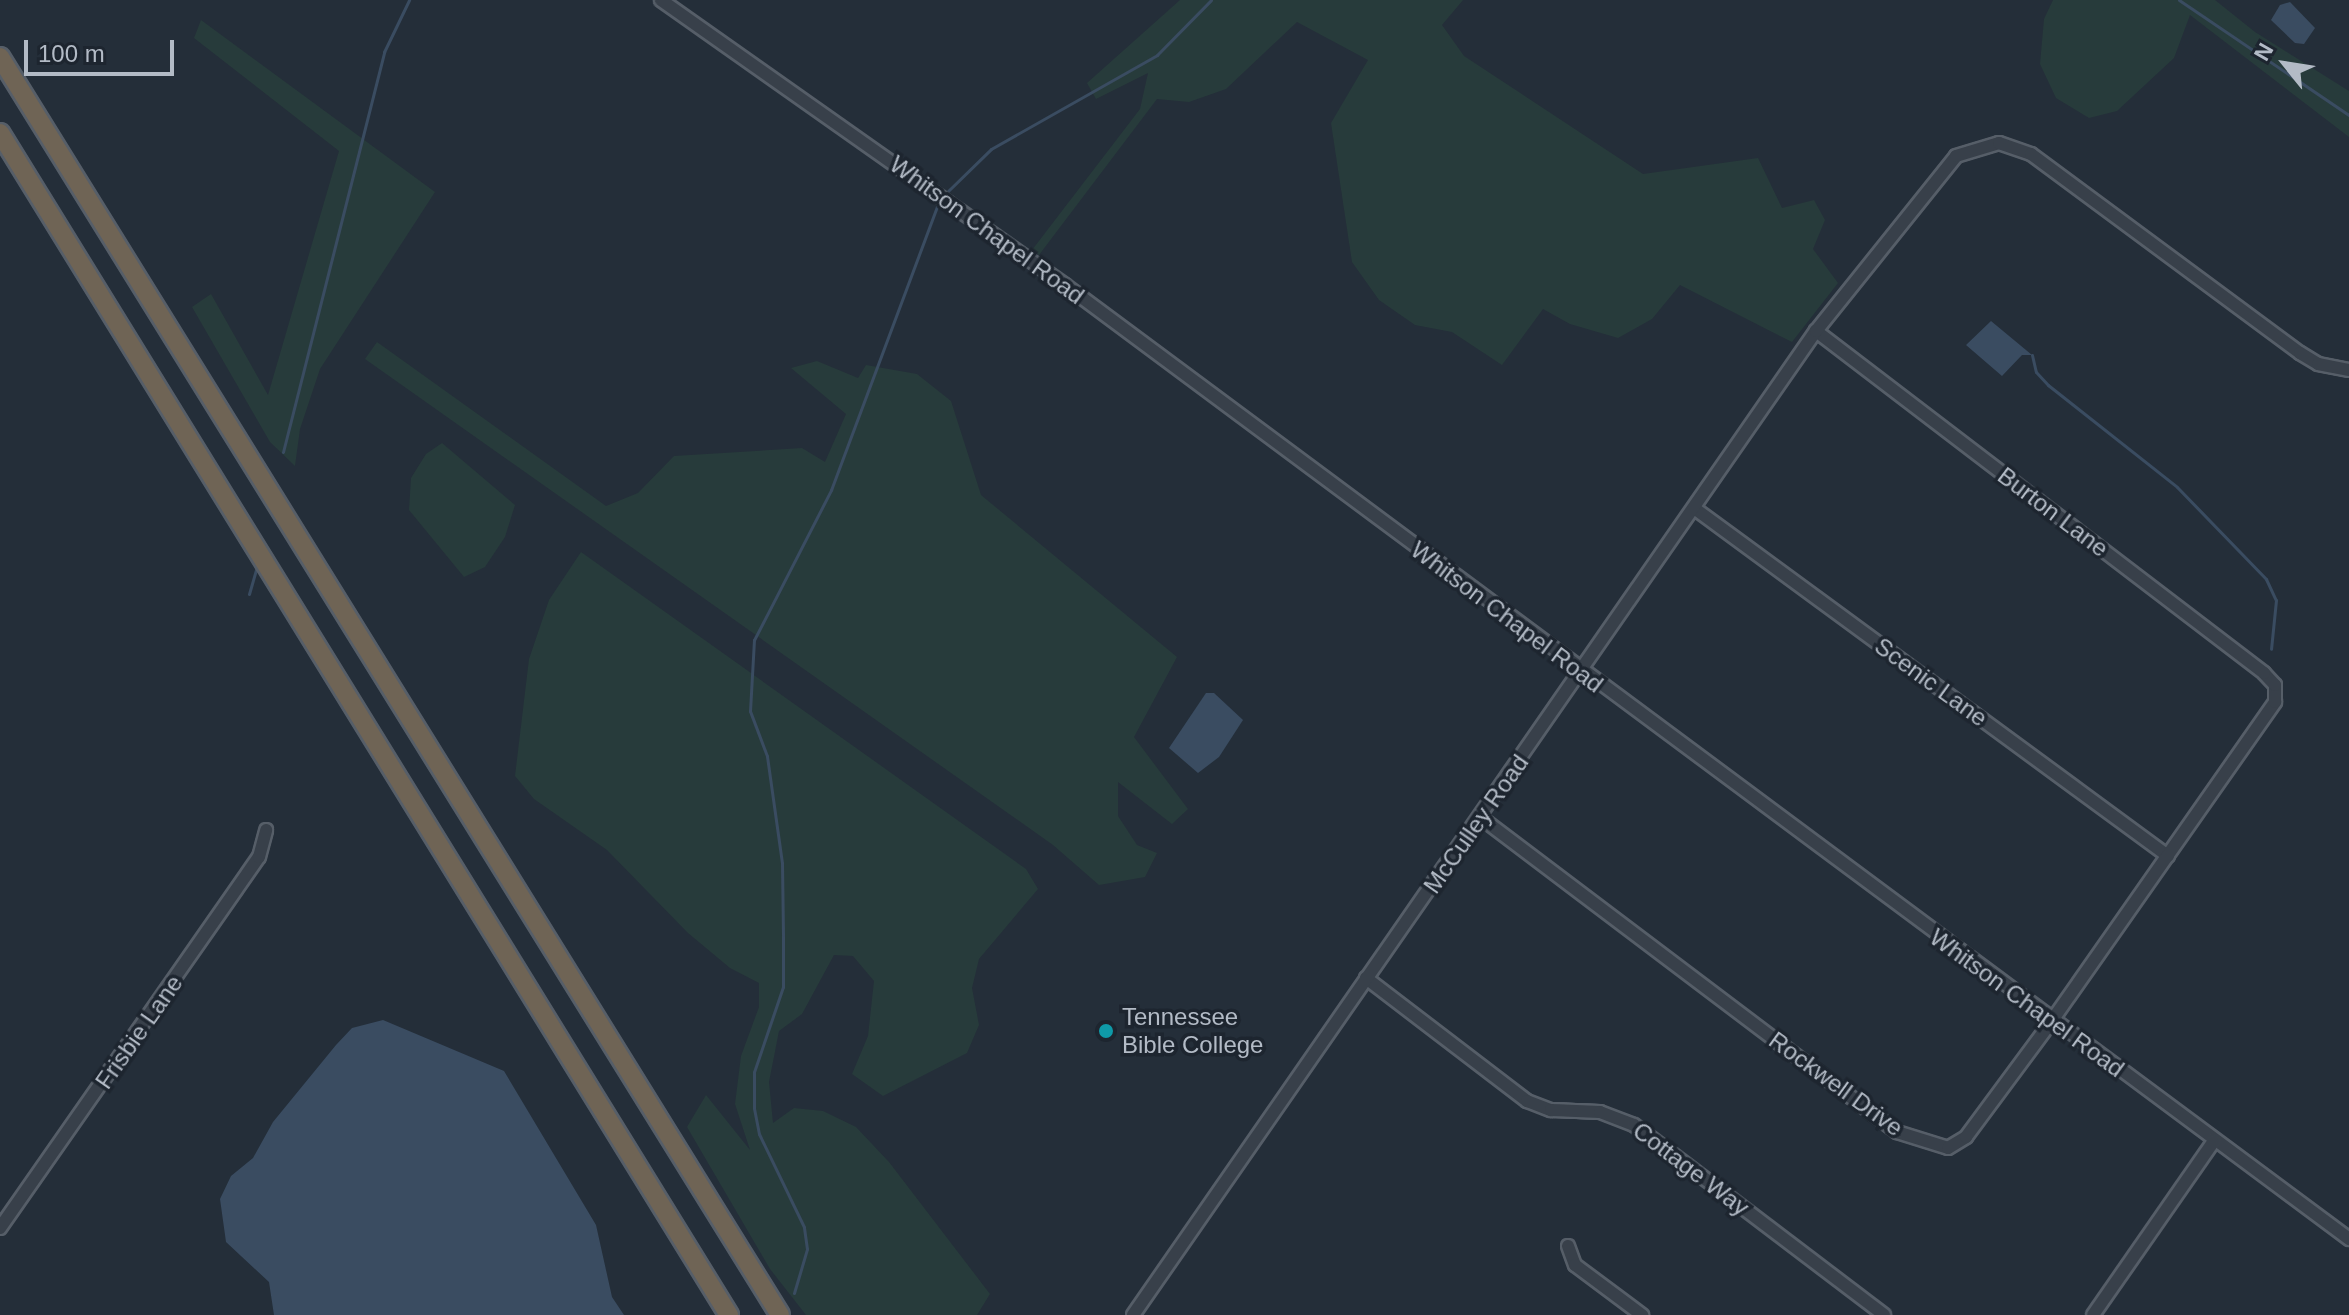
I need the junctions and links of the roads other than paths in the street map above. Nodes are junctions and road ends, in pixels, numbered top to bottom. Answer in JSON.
{"nodes":[{"id":1,"x":661,"y":0,"type":"edge"},
{"id":2,"x":0,"y":57,"type":"edge"},
{"id":3,"x":0,"y":133,"type":"edge"},
{"id":4,"x":1816,"y":331,"type":"junction"},
{"id":5,"x":2349,"y":370,"type":"edge"},
{"id":6,"x":1694,"y":508,"type":"junction"},
{"id":7,"x":1583,"y":674,"type":"junction"},
{"id":8,"x":2275,"y":702,"type":"joint"},
{"id":9,"x":1480,"y":817,"type":"junction"},
{"id":10,"x":266,"y":830,"type":"dead end"},
{"id":11,"x":2168,"y":856,"type":"junction"},
{"id":12,"x":1366,"y":978,"type":"junction"},
{"id":13,"x":2051,"y":1022,"type":"junction"},
{"id":14,"x":2214,"y":1141,"type":"junction"},
{"id":15,"x":0,"y":1228,"type":"edge"},
{"id":16,"x":2349,"y":1239,"type":"edge"},
{"id":17,"x":1568,"y":1246,"type":"dead end"},
{"id":18,"x":729,"y":1315,"type":"edge"},
{"id":19,"x":780,"y":1315,"type":"edge"},
{"id":20,"x":1133,"y":1315,"type":"edge"},
{"id":21,"x":1642,"y":1315,"type":"edge"},
{"id":22,"x":1884,"y":1315,"type":"edge"},
{"id":23,"x":2093,"y":1315,"type":"edge"}],
"edges":[{"from":1,"to":7,"type":"street","name":"Whitson Chapel Road"},
{"from":2,"to":19,"type":"highway"},
{"from":3,"to":18,"type":"highway"},
{"from":4,"to":5,"type":"street","name":"McCulley Road"},
{"from":4,"to":6,"type":"street","name":"McCulley Road"},
{"from":4,"to":8,"type":"street","name":"Burton Lane"},
{"from":6,"to":7,"type":"street","name":"McCulley Road"},
{"from":6,"to":11,"type":"street","name":"Scenic Lane"},
{"from":7,"to":9,"type":"street","name":"McCulley Road"},
{"from":7,"to":13,"type":"street","name":"Whitson Chapel Road"},
{"from":8,"to":11,"type":"street","name":"Rockwell Drive"},
{"from":9,"to":12,"type":"street","name":"McCulley Road"},
{"from":9,"to":13,"type":"street","name":"Rockwell Drive"},
{"from":10,"to":15,"type":"street","name":"Frisbie Lane"},
{"from":11,"to":13,"type":"street","name":"Rockwell Drive"},
{"from":12,"to":20,"type":"street","name":"McCulley Road"},
{"from":12,"to":22,"type":"street","name":"Cottage Way"},
{"from":13,"to":14,"type":"street","name":"Whitson Chapel Road"},
{"from":14,"to":16,"type":"street","name":"Whitson Chapel Road"},
{"from":14,"to":23,"type":"street"},
{"from":17,"to":21,"type":"street"}]}
